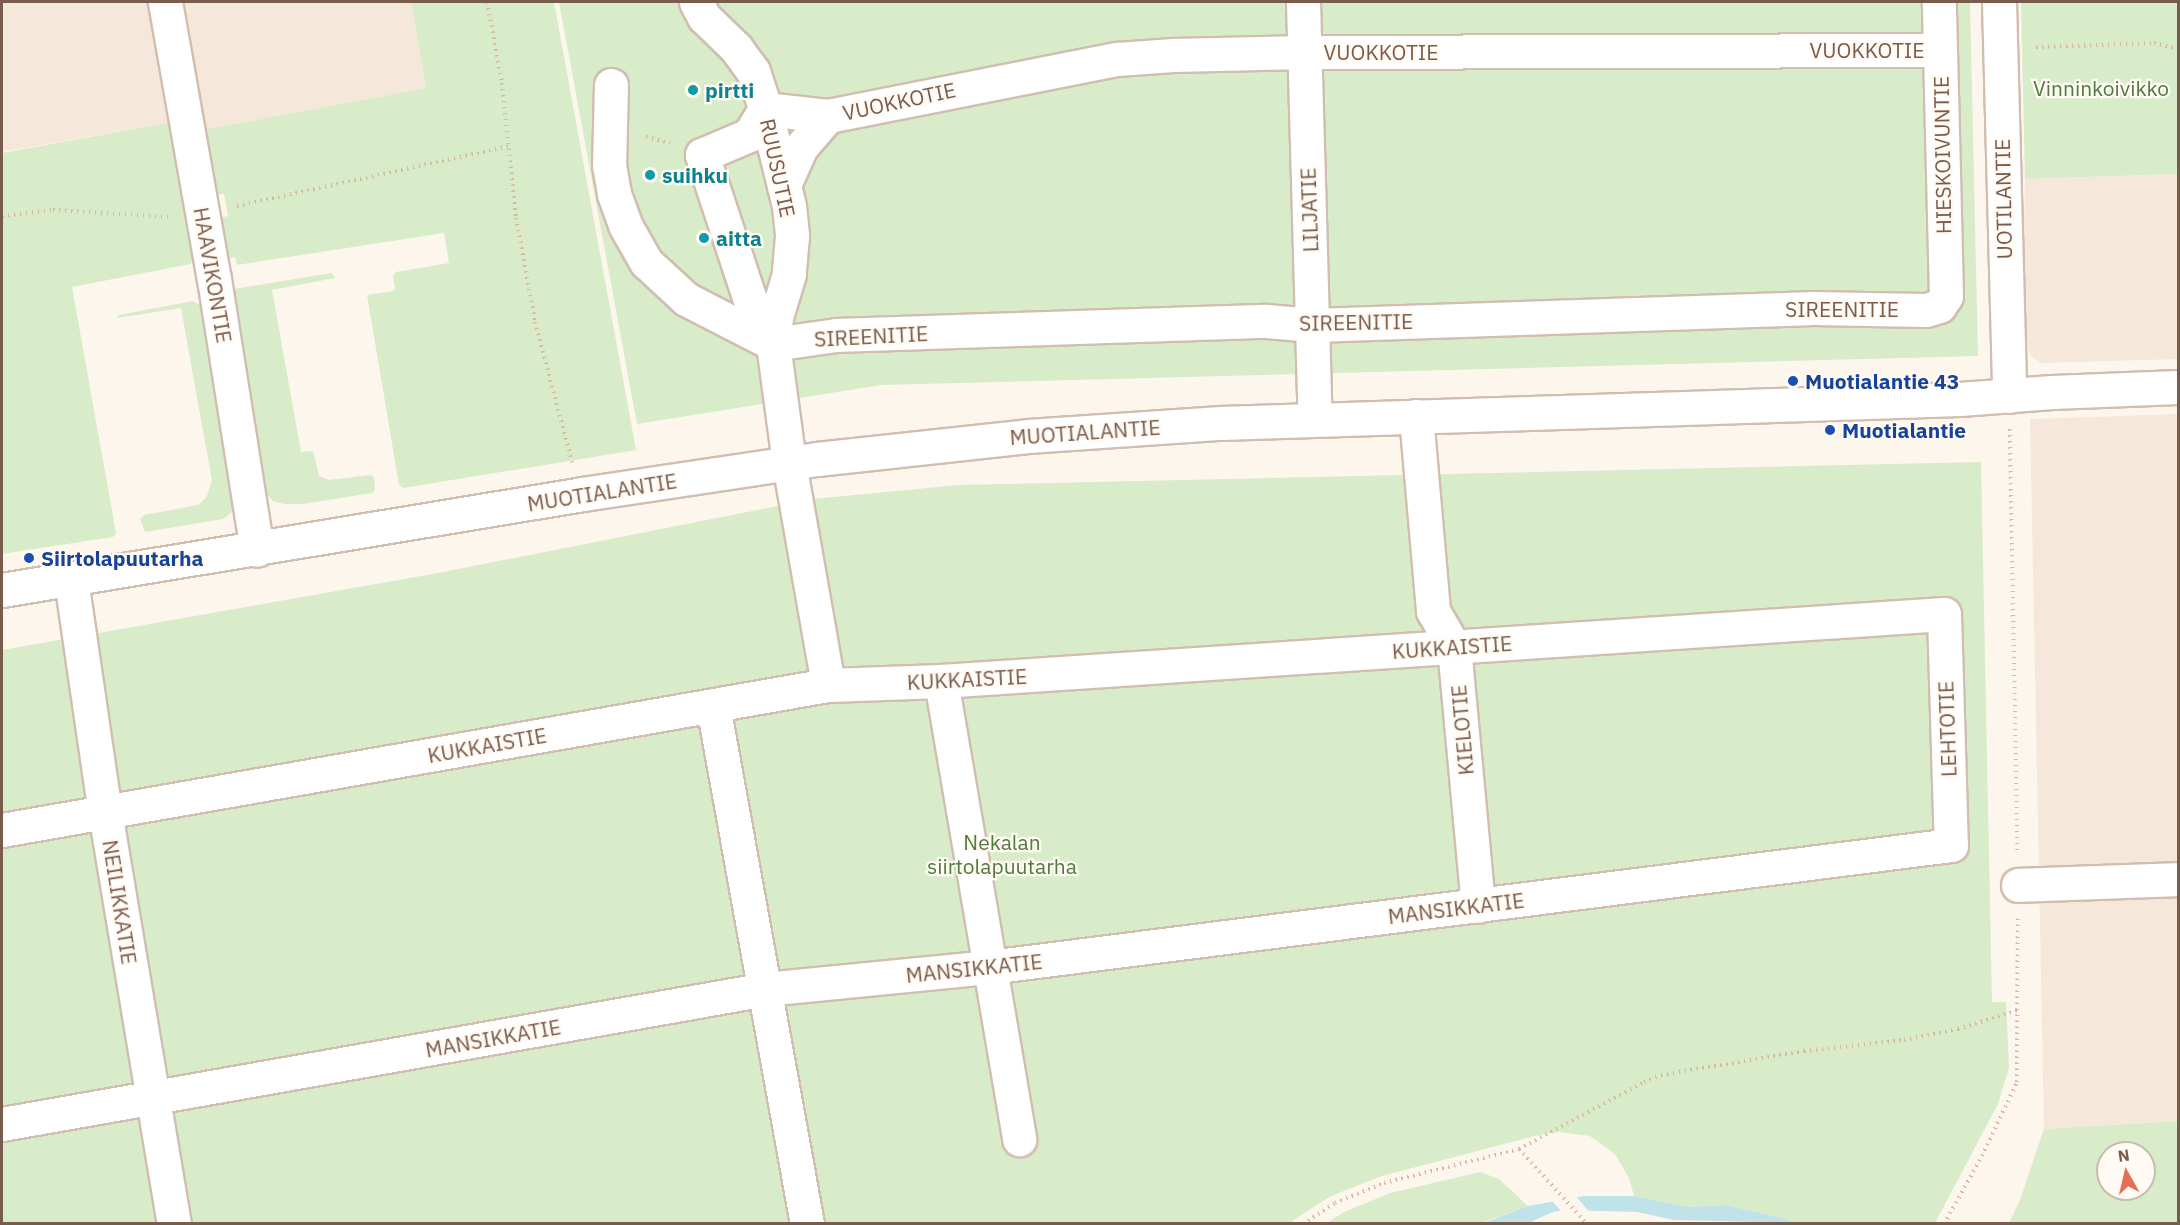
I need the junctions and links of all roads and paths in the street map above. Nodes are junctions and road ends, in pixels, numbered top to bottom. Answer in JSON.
{"nodes":[{"id":1,"x":165,"y":2,"type":"edge"},
{"id":2,"x":487,"y":2,"type":"edge"},
{"id":3,"x":696,"y":2,"type":"edge"},
{"id":4,"x":1303,"y":2,"type":"edge"},
{"id":5,"x":1939,"y":2,"type":"edge"},
{"id":6,"x":1999,"y":2,"type":"edge"},
{"id":7,"x":2000,"y":48,"type":"junction"},
{"id":8,"x":2178,"y":49,"type":"edge"},
{"id":9,"x":1939,"y":50,"type":"junction"},
{"id":10,"x":1305,"y":52,"type":"junction"},
{"id":11,"x":611,"y":85,"type":"dead end"},
{"id":12,"x":765,"y":109,"type":"junction"},
{"id":13,"x":828,"y":116,"type":"junction"},
{"id":14,"x":608,"y":130,"type":"junction"},
{"id":15,"x":509,"y":146,"type":"junction"},
{"id":16,"x":702,"y":155,"type":"junction"},
{"id":17,"x":783,"y":184,"type":"junction"},
{"id":18,"x":203,"y":214,"type":"junction"},
{"id":19,"x":2,"y":216,"type":"edge"},
{"id":20,"x":1939,"y":306,"type":"joint"},
{"id":21,"x":1313,"y":324,"type":"junction"},
{"id":22,"x":773,"y":345,"type":"junction"},
{"id":23,"x":2178,"y":387,"type":"edge"},
{"id":24,"x":2009,"y":396,"type":"junction"},
{"id":25,"x":1416,"y":416,"type":"junction"},
{"id":26,"x":1315,"y":419,"type":"junction"},
{"id":27,"x":789,"y":463,"type":"junction"},
{"id":28,"x":583,"y":494,"type":"junction"},
{"id":29,"x":258,"y":550,"type":"junction"},
{"id":30,"x":71,"y":580,"type":"junction"},
{"id":31,"x":2,"y":590,"type":"edge"},
{"id":32,"x":1944,"y":614,"type":"joint"},
{"id":33,"x":1454,"y":647,"type":"junction"},
{"id":34,"x":940,"y":681,"type":"junction"},
{"id":35,"x":828,"y":685,"type":"junction"},
{"id":36,"x":713,"y":706,"type":"junction"},
{"id":37,"x":105,"y":812,"type":"junction"},
{"id":38,"x":2,"y":830,"type":"edge"},
{"id":39,"x":1951,"y":845,"type":"joint"},
{"id":40,"x":2178,"y":879,"type":"edge"},
{"id":41,"x":2018,"y":885,"type":"junction"},
{"id":42,"x":1478,"y":906,"type":"junction"},
{"id":43,"x":989,"y":967,"type":"junction"},
{"id":44,"x":766,"y":989,"type":"junction"},
{"id":45,"x":2018,"y":1010,"type":"junction"},
{"id":46,"x":152,"y":1098,"type":"junction"},
{"id":47,"x":2,"y":1124,"type":"edge"},
{"id":48,"x":1019,"y":1139,"type":"dead end"},
{"id":49,"x":1519,"y":1149,"type":"junction"},
{"id":50,"x":174,"y":1224,"type":"edge"},
{"id":51,"x":807,"y":1224,"type":"edge"},
{"id":52,"x":1303,"y":1224,"type":"edge"},
{"id":53,"x":1587,"y":1224,"type":"edge"},
{"id":54,"x":1944,"y":1224,"type":"edge"}],
"edges":[{"from":1,"to":18,"type":"street","name":"HAAVIKONTIE"},
{"from":2,"to":15,"type":"path"},
{"from":3,"to":12,"type":"street","name":"RUUSUTIE"},
{"from":4,"to":10,"type":"street","name":"LILJATIE"},
{"from":5,"to":9,"type":"street","name":"HIESKOIVUNTIE"},
{"from":6,"to":7,"type":"street","name":"UOTILANTIE"},
{"from":7,"to":8,"type":"path"},
{"from":7,"to":24,"type":"street","name":"UOTILANTIE"},
{"from":9,"to":10,"type":"street","name":"VUOKKOTIE"},
{"from":9,"to":20,"type":"street","name":"HIESKOIVUNTIE"},
{"from":10,"to":13,"type":"street","name":"VUOKKOTIE"},
{"from":10,"to":21,"type":"street","name":"LILJATIE"},
{"from":11,"to":14,"type":"street"},
{"from":12,"to":13,"type":"street","name":"VUOKKOTIE"},
{"from":12,"to":16,"type":"street"},
{"from":12,"to":17,"type":"street","name":"RUUSUTIE"},
{"from":13,"to":17,"type":"street","name":"VUOKKOTIE"},
{"from":14,"to":16,"type":"path"},
{"from":14,"to":22,"type":"street"},
{"from":15,"to":18,"type":"path"},
{"from":15,"to":28,"type":"path"},
{"from":16,"to":22,"type":"street"},
{"from":17,"to":22,"type":"street","name":"RUUSUTIE"},
{"from":18,"to":19,"type":"path"},
{"from":18,"to":29,"type":"street","name":"HAAVIKONTIE"},
{"from":20,"to":21,"type":"street","name":"SIREENITIE"},
{"from":21,"to":22,"type":"street","name":"SIREENITIE"},
{"from":21,"to":26,"type":"street","name":"LILJATIE"},
{"from":22,"to":27,"type":"street","name":"RUUSUTIE"},
{"from":23,"to":24,"type":"street","name":"MUOTIALANTIE"},
{"from":24,"to":25,"type":"street","name":"MUOTIALANTIE"},
{"from":24,"to":41,"type":"path"},
{"from":25,"to":26,"type":"street","name":"MUOTIALANTIE"},
{"from":25,"to":33,"type":"street","name":"KIELOTIE"},
{"from":26,"to":27,"type":"street","name":"MUOTIALANTIE"},
{"from":27,"to":28,"type":"street","name":"MUOTIALANTIE"},
{"from":27,"to":35,"type":"street","name":"RUUSUTIE"},
{"from":28,"to":29,"type":"street","name":"MUOTIALANTIE"},
{"from":29,"to":30,"type":"street","name":"MUOTIALANTIE"},
{"from":30,"to":31,"type":"street","name":"MUOTIALANTIE"},
{"from":30,"to":37,"type":"street","name":"NEILIKKATIE"},
{"from":32,"to":33,"type":"street","name":"KUKKAISTIE"},
{"from":32,"to":39,"type":"street","name":"LEHTOTIE"},
{"from":33,"to":34,"type":"street","name":"KUKKAISTIE"},
{"from":33,"to":42,"type":"street","name":"KIELOTIE"},
{"from":34,"to":35,"type":"street","name":"KUKKAISTIE"},
{"from":34,"to":43,"type":"street"},
{"from":35,"to":36,"type":"street","name":"KUKKAISTIE"},
{"from":36,"to":37,"type":"street","name":"KUKKAISTIE"},
{"from":36,"to":44,"type":"street"},
{"from":37,"to":38,"type":"street","name":"KUKKAISTIE"},
{"from":37,"to":46,"type":"street","name":"NEILIKKATIE"},
{"from":39,"to":42,"type":"street","name":"MANSIKKATIE"},
{"from":40,"to":41,"type":"street"},
{"from":41,"to":45,"type":"path"},
{"from":42,"to":43,"type":"street","name":"MANSIKKATIE"},
{"from":43,"to":44,"type":"street","name":"MANSIKKATIE"},
{"from":43,"to":48,"type":"street"},
{"from":44,"to":46,"type":"street","name":"MANSIKKATIE"},
{"from":44,"to":51,"type":"street"},
{"from":45,"to":49,"type":"path"},
{"from":45,"to":54,"type":"path"},
{"from":46,"to":47,"type":"street","name":"MANSIKKATIE"},
{"from":46,"to":50,"type":"street","name":"NEILIKKATIE"},
{"from":49,"to":52,"type":"path"},
{"from":49,"to":53,"type":"path"}]}
